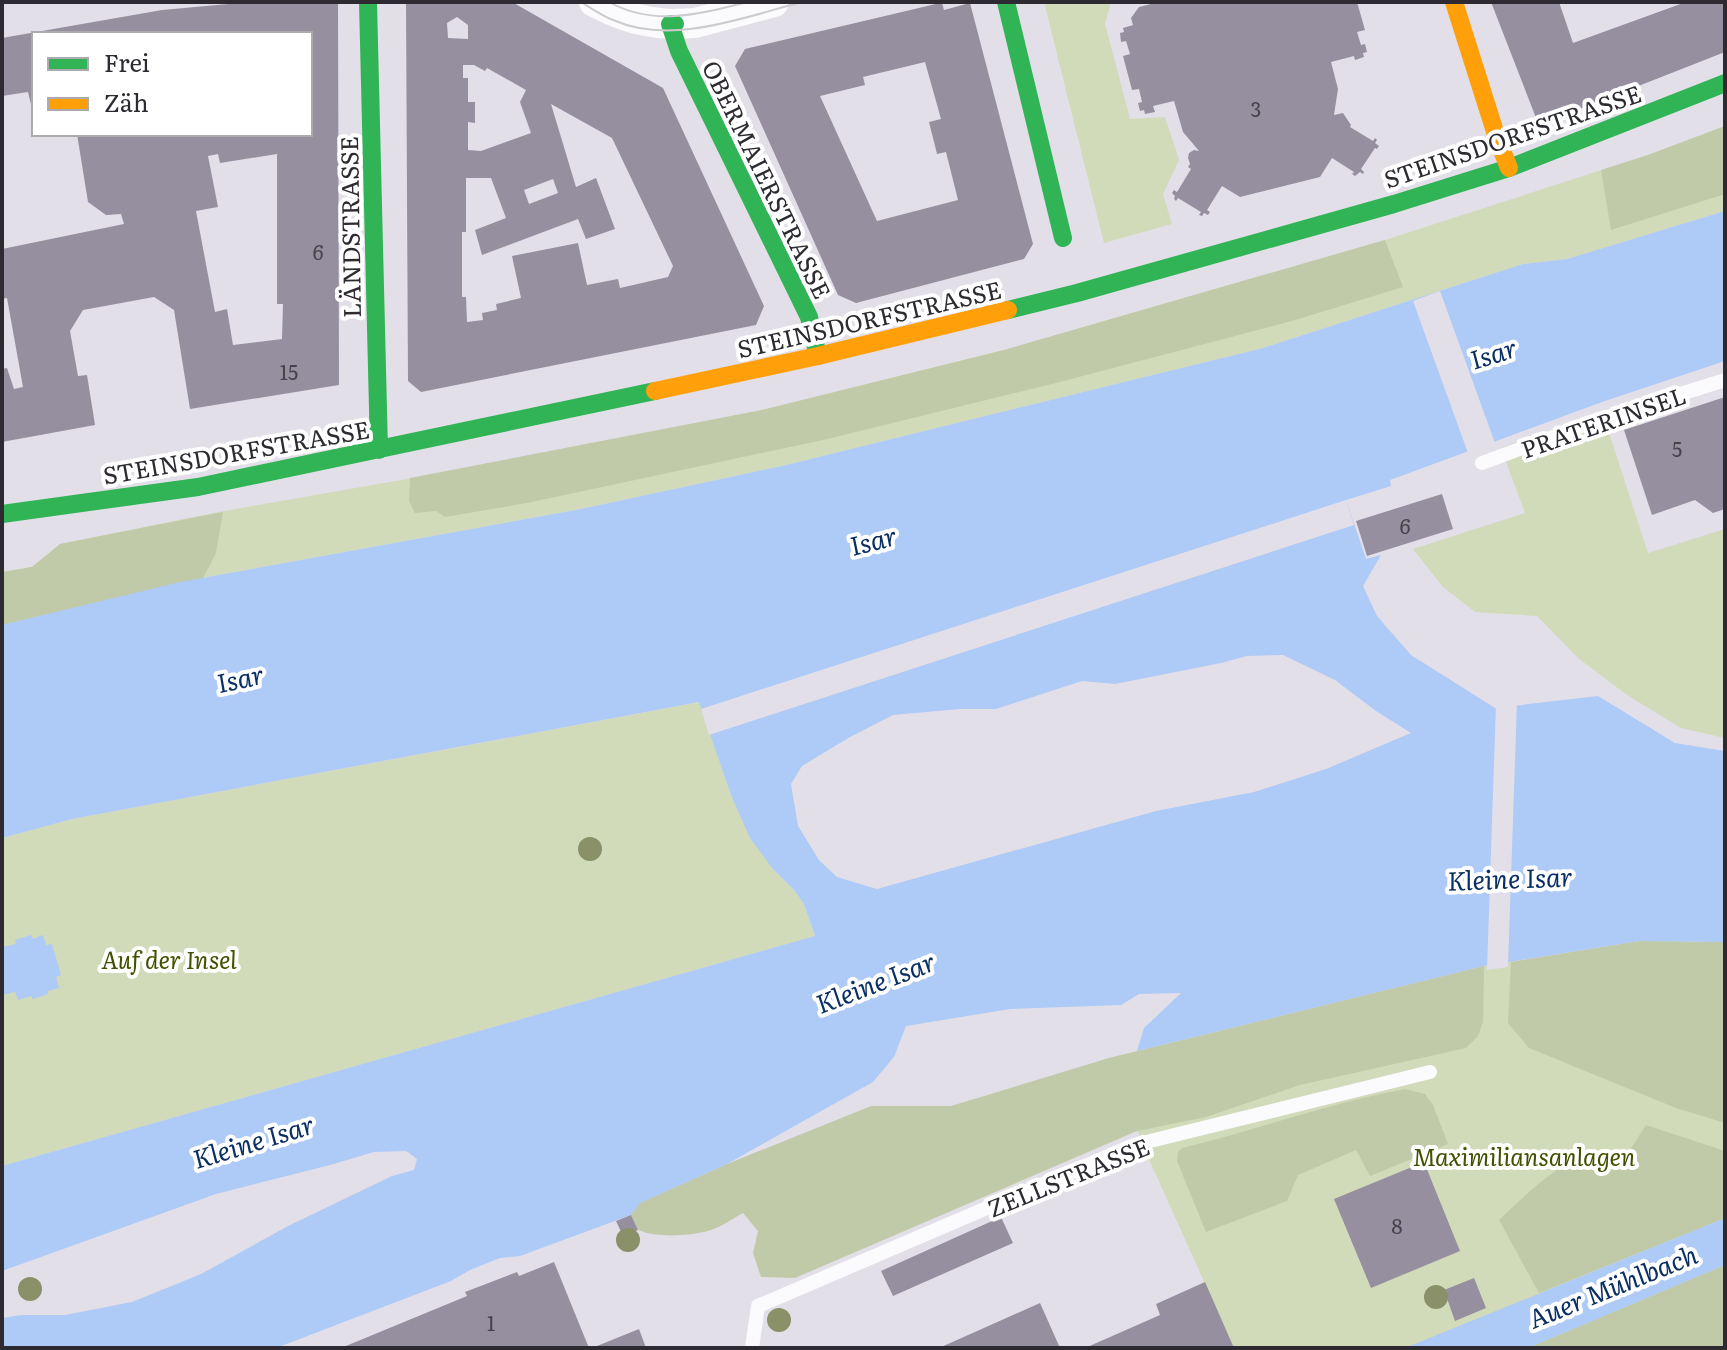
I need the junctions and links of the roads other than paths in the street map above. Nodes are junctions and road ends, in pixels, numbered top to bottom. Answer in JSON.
{"nodes":[{"id":1,"x":368,"y":2,"type":"edge"},
{"id":2,"x":594,"y":2,"type":"edge"},
{"id":3,"x":774,"y":2,"type":"edge"},
{"id":4,"x":1006,"y":2,"type":"edge"},
{"id":5,"x":1454,"y":2,"type":"edge"},
{"id":6,"x":673,"y":24,"type":"junction"},
{"id":7,"x":1725,"y":83,"type":"edge"},
{"id":8,"x":1509,"y":168,"type":"junction"},
{"id":9,"x":1063,"y":238,"type":"dead end"},
{"id":10,"x":818,"y":356,"type":"junction"},
{"id":11,"x":1725,"y":380,"type":"edge"},
{"id":12,"x":379,"y":450,"type":"junction"},
{"id":13,"x":1482,"y":463,"type":"dead end"},
{"id":14,"x":2,"y":514,"type":"edge"},
{"id":15,"x":1430,"y":1072,"type":"dead end"},
{"id":16,"x":752,"y":1348,"type":"edge"}],
"edges":[{"from":1,"to":12,"type":"main road","name":"LÄNDSTRASSE"},
{"from":2,"to":6,"type":"street"},
{"from":3,"to":6,"type":"street"},
{"from":4,"to":9,"type":"main road"},
{"from":5,"to":8,"type":"main road"},
{"from":6,"to":10,"type":"main road","name":"OBERMAIERSTRASSE"},
{"from":7,"to":8,"type":"main road","name":"STEINSDORFSTRASSE"},
{"from":8,"to":10,"type":"main road","name":"STEINSDORFSTRASSE"},
{"from":10,"to":12,"type":"main road","name":"STEINSDORFSTRASSE"},
{"from":11,"to":13,"type":"lane","name":"PRATERINSEL"},
{"from":12,"to":14,"type":"main road","name":"STEINSDORFSTRASSE"},
{"from":15,"to":16,"type":"lane","name":"ZELLSTRASSE"}]}
